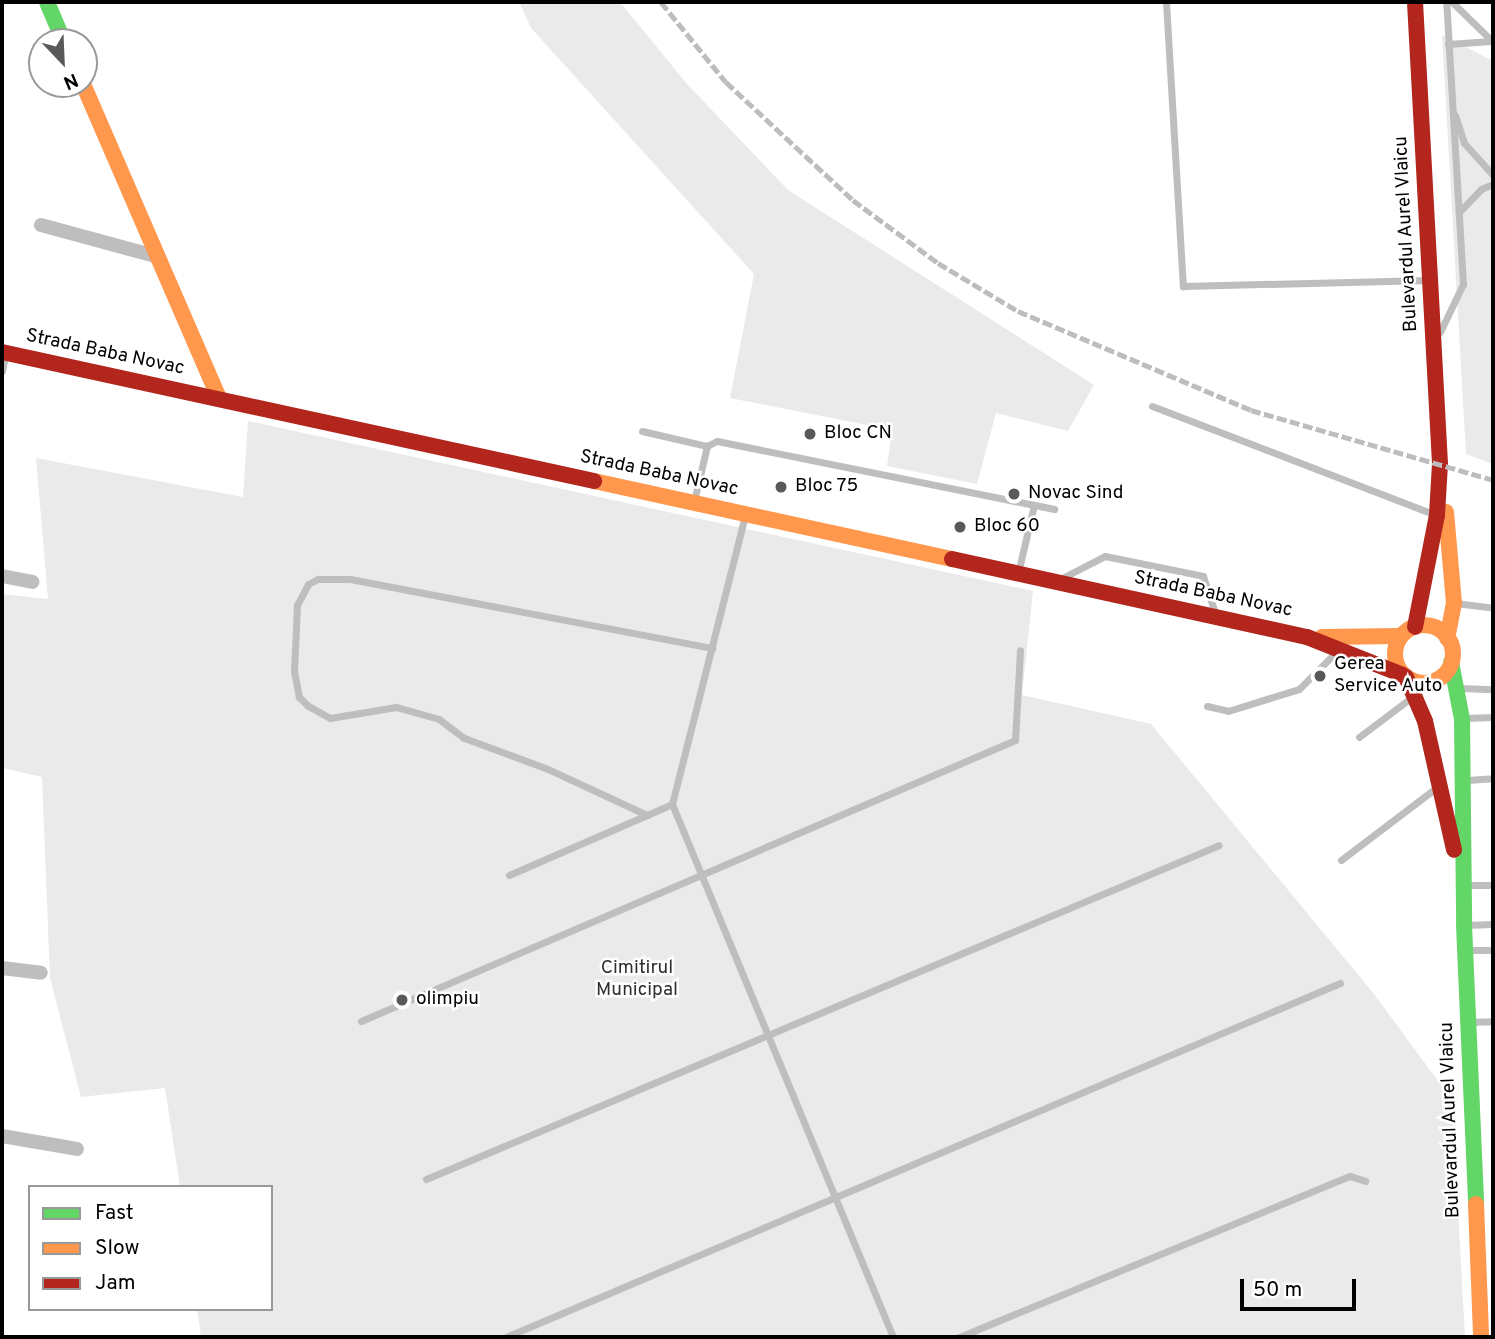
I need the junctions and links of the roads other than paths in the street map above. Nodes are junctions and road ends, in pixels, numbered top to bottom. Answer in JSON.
{"nodes":[{"id":1,"x":47,"y":2,"type":"edge"},
{"id":2,"x":1166,"y":2,"type":"edge"},
{"id":3,"x":1415,"y":2,"type":"edge"},
{"id":4,"x":1446,"y":2,"type":"edge"},
{"id":5,"x":1452,"y":2,"type":"edge"},
{"id":6,"x":58,"y":28,"type":"edge"},
{"id":7,"x":1492,"y":42,"type":"edge"},
{"id":8,"x":1448,"y":44,"type":"junction"},
{"id":9,"x":89,"y":98,"type":"edge"},
{"id":10,"x":1452,"y":106,"type":"junction"},
{"id":11,"x":1493,"y":175,"type":"edge"},
{"id":12,"x":1493,"y":184,"type":"edge"},
{"id":13,"x":1458,"y":212,"type":"junction"},
{"id":14,"x":41,"y":225,"type":"dead end"},
{"id":15,"x":159,"y":257,"type":"junction"},
{"id":16,"x":1430,"y":280,"type":"junction"},
{"id":17,"x":1434,"y":345,"type":"junction"},
{"id":18,"x":3,"y":352,"type":"edge"},
{"id":19,"x":2,"y":371,"type":"edge"},
{"id":20,"x":219,"y":399,"type":"junction"},
{"id":21,"x":1152,"y":406,"type":"dead end"},
{"id":22,"x":642,"y":431,"type":"dead end"},
{"id":23,"x":707,"y":446,"type":"junction"},
{"id":24,"x":1440,"y":464,"type":"junction"},
{"id":25,"x":693,"y":503,"type":"junction"},
{"id":26,"x":1034,"y":505,"type":"junction"},
{"id":27,"x":1054,"y":509,"type":"dead end"},
{"id":28,"x":745,"y":514,"type":"junction"},
{"id":29,"x":1437,"y":515,"type":"junction"},
{"id":30,"x":1018,"y":574,"type":"junction"},
{"id":31,"x":2,"y":576,"type":"edge"},
{"id":32,"x":32,"y":582,"type":"dead end"},
{"id":33,"x":1054,"y":582,"type":"junction"},
{"id":34,"x":1454,"y":603,"type":"junction"},
{"id":35,"x":1493,"y":608,"type":"edge"},
{"id":36,"x":1216,"y":617,"type":"junction"},
{"id":37,"x":1408,"y":632,"type":"junction"},
{"id":38,"x":1307,"y":637,"type":"junction"},
{"id":39,"x":1447,"y":638,"type":"junction"},
{"id":40,"x":712,"y":648,"type":"junction"},
{"id":41,"x":1338,"y":649,"type":"junction"},
{"id":42,"x":1020,"y":650,"type":"dead end"},
{"id":43,"x":1451,"y":662,"type":"junction"},
{"id":44,"x":1405,"y":676,"type":"junction"},
{"id":45,"x":1459,"y":688,"type":"junction"},
{"id":46,"x":1493,"y":689,"type":"edge"},
{"id":47,"x":1415,"y":695,"type":"junction"},
{"id":48,"x":1207,"y":706,"type":"dead end"},
{"id":49,"x":1493,"y":717,"type":"edge"},
{"id":50,"x":1462,"y":719,"type":"junction"},
{"id":51,"x":1359,"y":737,"type":"dead end"},
{"id":52,"x":1493,"y":778,"type":"edge"},
{"id":53,"x":1462,"y":780,"type":"junction"},
{"id":54,"x":1441,"y":785,"type":"junction"},
{"id":55,"x":672,"y":804,"type":"junction"},
{"id":56,"x":647,"y":816,"type":"junction"},
{"id":57,"x":1219,"y":845,"type":"dead end"},
{"id":58,"x":1341,"y":860,"type":"dead end"},
{"id":59,"x":509,"y":875,"type":"dead end"},
{"id":60,"x":699,"y":876,"type":"junction"},
{"id":61,"x":1493,"y":885,"type":"edge"},
{"id":62,"x":1464,"y":893,"type":"junction"},
{"id":63,"x":1493,"y":924,"type":"edge"},
{"id":64,"x":1464,"y":925,"type":"junction"},
{"id":65,"x":1465,"y":950,"type":"junction"},
{"id":66,"x":1493,"y":950,"type":"edge"},
{"id":67,"x":2,"y":968,"type":"edge"},
{"id":68,"x":41,"y":974,"type":"dead end"},
{"id":69,"x":1340,"y":982,"type":"dead end"},
{"id":70,"x":361,"y":1021,"type":"dead end"},
{"id":71,"x":1493,"y":1021,"type":"edge"},
{"id":72,"x":1468,"y":1022,"type":"junction"},
{"id":73,"x":767,"y":1037,"type":"junction"},
{"id":74,"x":2,"y":1136,"type":"edge"},
{"id":75,"x":77,"y":1149,"type":"dead end"},
{"id":76,"x":426,"y":1179,"type":"dead end"},
{"id":77,"x":1365,"y":1181,"type":"dead end"},
{"id":78,"x":834,"y":1201,"type":"junction"},
{"id":79,"x":506,"y":1337,"type":"edge"},
{"id":80,"x":893,"y":1337,"type":"edge"},
{"id":81,"x":959,"y":1337,"type":"edge"},
{"id":82,"x":1481,"y":1337,"type":"edge"}],
"edges":[{"from":1,"to":6,"type":"main road"},
{"from":2,"to":16,"type":"lane"},
{"from":3,"to":16,"type":"main road","name":"Bulevardul Aurel Vlaicu"},
{"from":4,"to":8,"type":"lane"},
{"from":5,"to":7,"type":"lane"},
{"from":7,"to":8,"type":"lane"},
{"from":8,"to":10,"type":"lane"},
{"from":9,"to":15,"type":"main road"},
{"from":10,"to":11,"type":"lane"},
{"from":10,"to":13,"type":"lane"},
{"from":12,"to":13,"type":"lane"},
{"from":13,"to":17,"type":"lane"},
{"from":14,"to":15,"type":"street"},
{"from":15,"to":20,"type":"main road"},
{"from":16,"to":17,"type":"main road","name":"Bulevardul Aurel Vlaicu"},
{"from":17,"to":24,"type":"main road","name":"Bulevardul Aurel Vlaicu"},
{"from":18,"to":19,"type":"lane"},
{"from":18,"to":20,"type":"main road","name":"Strada Baba Novac"},
{"from":20,"to":25,"type":"main road","name":"Strada Baba Novac"},
{"from":21,"to":29,"type":"lane"},
{"from":22,"to":23,"type":"lane"},
{"from":23,"to":25,"type":"lane"},
{"from":23,"to":26,"type":"lane"},
{"from":24,"to":29,"type":"main road","name":"Bulevardul Aurel Vlaicu"},
{"from":24,"to":34,"type":"main road","name":"Bulevardul Aurel Vlaicu"},
{"from":25,"to":28,"type":"main road","name":"Strada Baba Novac"},
{"from":26,"to":27,"type":"lane"},
{"from":26,"to":30,"type":"lane"},
{"from":28,"to":30,"type":"main road","name":"Strada Baba Novac"},
{"from":28,"to":40,"type":"lane"},
{"from":29,"to":37,"type":"main road","name":"Bulevardul Aurel Vlaicu"},
{"from":30,"to":33,"type":"main road","name":"Strada Baba Novac"},
{"from":31,"to":32,"type":"street"},
{"from":33,"to":36,"type":"main road","name":"Strada Baba Novac"},
{"from":33,"to":36,"type":"lane"},
{"from":34,"to":35,"type":"lane"},
{"from":34,"to":39,"type":"main road","name":"Bulevardul Aurel Vlaicu"},
{"from":36,"to":38,"type":"main road","name":"Strada Baba Novac"},
{"from":37,"to":38,"type":"main road","name":"Strada Baba Novac"},
{"from":37,"to":39,"type":"main road"},
{"from":37,"to":44,"type":"main road"},
{"from":38,"to":41,"type":"main road","name":"Strada Baba Novac"},
{"from":39,"to":43,"type":"main road"},
{"from":40,"to":55,"type":"lane"},
{"from":40,"to":56,"type":"lane"},
{"from":41,"to":44,"type":"main road","name":"Strada Baba Novac"},
{"from":41,"to":48,"type":"lane"},
{"from":42,"to":60,"type":"lane"},
{"from":43,"to":44,"type":"main road"},
{"from":43,"to":45,"type":"main road","name":"Bulevardul Aurel Vlaicu"},
{"from":44,"to":47,"type":"main road","name":"Bulevardul Aurel Vlaicu"},
{"from":45,"to":46,"type":"lane"},
{"from":45,"to":50,"type":"main road","name":"Bulevardul Aurel Vlaicu"},
{"from":47,"to":51,"type":"lane"},
{"from":47,"to":54,"type":"main road","name":"Bulevardul Aurel Vlaicu"},
{"from":49,"to":50,"type":"lane"},
{"from":50,"to":53,"type":"main road","name":"Bulevardul Aurel Vlaicu"},
{"from":52,"to":53,"type":"lane"},
{"from":53,"to":62,"type":"main road","name":"Bulevardul Aurel Vlaicu"},
{"from":54,"to":58,"type":"lane"},
{"from":54,"to":62,"type":"main road","name":"Bulevardul Aurel Vlaicu"},
{"from":55,"to":56,"type":"lane"},
{"from":55,"to":60,"type":"lane"},
{"from":56,"to":59,"type":"lane"},
{"from":57,"to":73,"type":"lane"},
{"from":60,"to":70,"type":"lane"},
{"from":60,"to":73,"type":"lane"},
{"from":61,"to":62,"type":"lane"},
{"from":62,"to":64,"type":"main road","name":"Bulevardul Aurel Vlaicu"},
{"from":63,"to":64,"type":"lane"},
{"from":64,"to":65,"type":"main road","name":"Bulevardul Aurel Vlaicu"},
{"from":65,"to":66,"type":"lane"},
{"from":65,"to":72,"type":"main road","name":"Bulevardul Aurel Vlaicu"},
{"from":67,"to":68,"type":"street"},
{"from":69,"to":78,"type":"lane"},
{"from":71,"to":72,"type":"lane"},
{"from":72,"to":82,"type":"main road","name":"Bulevardul Aurel Vlaicu"},
{"from":73,"to":76,"type":"lane"},
{"from":73,"to":78,"type":"lane"},
{"from":74,"to":75,"type":"street"},
{"from":77,"to":81,"type":"lane"},
{"from":78,"to":79,"type":"lane"},
{"from":78,"to":80,"type":"lane"}]}
